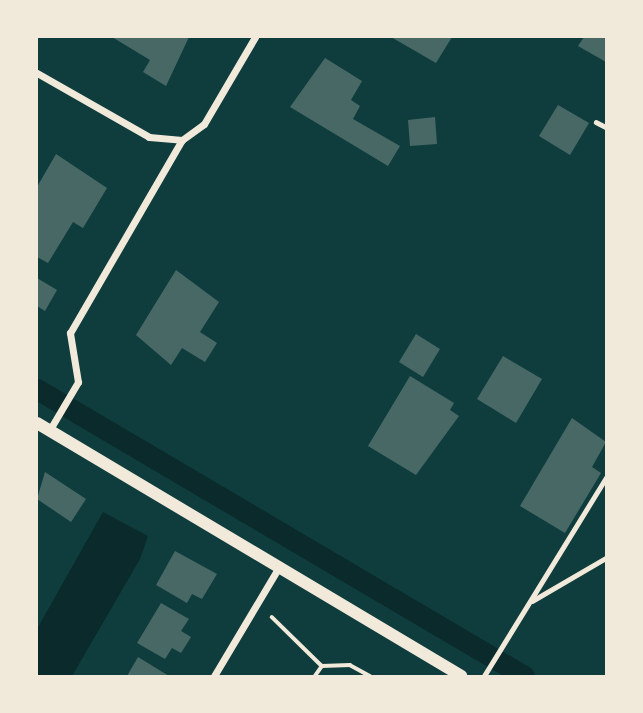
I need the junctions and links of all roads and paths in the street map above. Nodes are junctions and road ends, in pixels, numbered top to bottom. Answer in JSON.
{"nodes":[{"id":1,"x":256,"y":37,"type":"edge"},
{"id":2,"x":37,"y":73,"type":"edge"},
{"id":3,"x":597,"y":122,"type":"dead end"},
{"id":4,"x":606,"y":127,"type":"edge"},
{"id":5,"x":183,"y":140,"type":"junction"},
{"id":6,"x":37,"y":424,"type":"edge"},
{"id":7,"x":50,"y":431,"type":"junction"},
{"id":8,"x":606,"y":478,"type":"edge"},
{"id":9,"x":604,"y":484,"type":"edge"},
{"id":10,"x":606,"y":558,"type":"edge"},
{"id":11,"x":279,"y":567,"type":"junction"},
{"id":12,"x":531,"y":602,"type":"junction"},
{"id":13,"x":272,"y":617,"type":"dead end"},
{"id":14,"x":322,"y":666,"type":"junction"},
{"id":15,"x":214,"y":676,"type":"edge"},
{"id":16,"x":315,"y":676,"type":"edge"},
{"id":17,"x":370,"y":676,"type":"edge"},
{"id":18,"x":461,"y":676,"type":"edge"},
{"id":19,"x":484,"y":676,"type":"edge"}],
"edges":[{"from":1,"to":5,"type":"street"},
{"from":2,"to":5,"type":"street"},
{"from":3,"to":4,"type":"lane"},
{"from":5,"to":7,"type":"street"},
{"from":6,"to":7,"type":"street"},
{"from":7,"to":11,"type":"street"},
{"from":8,"to":9,"type":"lane"},
{"from":9,"to":12,"type":"lane"},
{"from":10,"to":12,"type":"lane"},
{"from":11,"to":15,"type":"street"},
{"from":11,"to":18,"type":"street"},
{"from":12,"to":19,"type":"lane"},
{"from":13,"to":14,"type":"path"},
{"from":14,"to":16,"type":"path"},
{"from":14,"to":17,"type":"path"}]}
